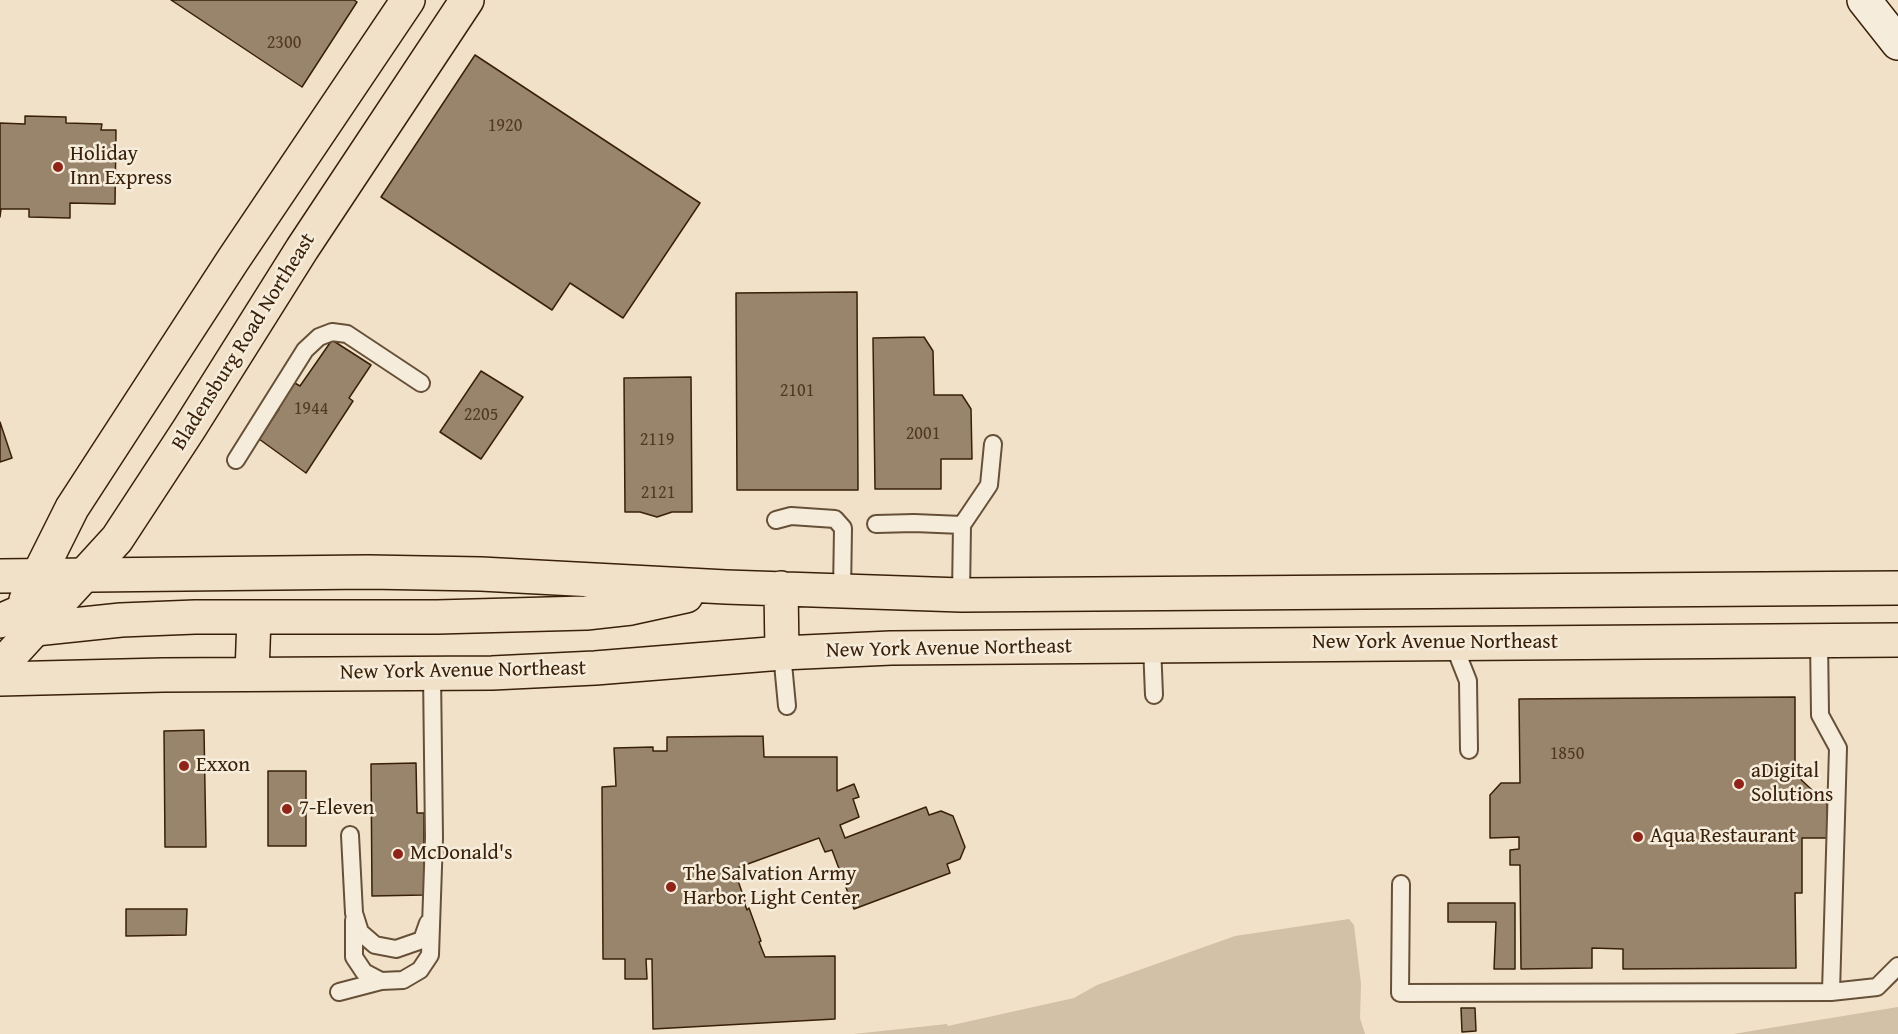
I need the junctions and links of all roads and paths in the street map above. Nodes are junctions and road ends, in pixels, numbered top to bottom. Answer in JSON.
{"nodes":[{"id":1,"x":408,"y":0,"type":"edge"},
{"id":2,"x":466,"y":0,"type":"edge"},
{"id":3,"x":1864,"y":0,"type":"edge"},
{"id":4,"x":1898,"y":43,"type":"edge"},
{"id":5,"x":421,"y":383,"type":"dead end"},
{"id":6,"x":993,"y":444,"type":"dead end"},
{"id":7,"x":236,"y":460,"type":"dead end"},
{"id":8,"x":776,"y":520,"type":"dead end"},
{"id":9,"x":876,"y":524,"type":"dead end"},
{"id":10,"x":962,"y":525,"type":"junction"},
{"id":11,"x":84,"y":574,"type":"junction"},
{"id":12,"x":0,"y":576,"type":"edge"},
{"id":13,"x":38,"y":576,"type":"junction"},
{"id":14,"x":726,"y":587,"type":"junction"},
{"id":15,"x":781,"y":588,"type":"junction"},
{"id":16,"x":1896,"y":588,"type":"edge"},
{"id":17,"x":1467,"y":591,"type":"junction"},
{"id":18,"x":842,"y":592,"type":"junction"},
{"id":19,"x":1150,"y":594,"type":"junction"},
{"id":20,"x":961,"y":595,"type":"junction"},
{"id":21,"x":254,"y":617,"type":"junction"},
{"id":22,"x":18,"y":621,"type":"edge"},
{"id":23,"x":1819,"y":640,"type":"junction"},
{"id":24,"x":1898,"y":640,"type":"edge"},
{"id":25,"x":1460,"y":643,"type":"junction"},
{"id":26,"x":1152,"y":645,"type":"junction"},
{"id":27,"x":782,"y":653,"type":"junction"},
{"id":28,"x":0,"y":654,"type":"edge"},
{"id":29,"x":0,"y":667,"type":"edge"},
{"id":30,"x":432,"y":673,"type":"junction"},
{"id":31,"x":252,"y":674,"type":"junction"},
{"id":32,"x":0,"y":679,"type":"edge"},
{"id":33,"x":1154,"y":696,"type":"dead end"},
{"id":34,"x":787,"y":706,"type":"dead end"},
{"id":35,"x":1469,"y":750,"type":"dead end"},
{"id":36,"x":350,"y":835,"type":"dead end"},
{"id":37,"x":1401,"y":884,"type":"dead end"},
{"id":38,"x":354,"y":913,"type":"junction"},
{"id":39,"x":431,"y":915,"type":"junction"},
{"id":40,"x":1898,"y":966,"type":"edge"},
{"id":41,"x":381,"y":981,"type":"junction"},
{"id":42,"x":339,"y":992,"type":"dead end"},
{"id":43,"x":1831,"y":992,"type":"junction"}],
"edges":[{"from":1,"to":13,"type":"main road"},
{"from":2,"to":11,"type":"main road","name":"Bladensburg Road Northeast"},
{"from":3,"to":4,"type":"main road"},
{"from":5,"to":7,"type":"lane"},
{"from":6,"to":10,"type":"lane"},
{"from":8,"to":18,"type":"lane"},
{"from":9,"to":10,"type":"lane"},
{"from":10,"to":20,"type":"lane"},
{"from":11,"to":13,"type":"main road"},
{"from":11,"to":14,"type":"main road"},
{"from":11,"to":22,"type":"main road","name":"Bladensburg Road Northeast"},
{"from":12,"to":13,"type":"main road"},
{"from":13,"to":22,"type":"main road"},
{"from":14,"to":15,"type":"main road"},
{"from":14,"to":21,"type":"main road"},
{"from":15,"to":18,"type":"main road"},
{"from":15,"to":27,"type":"main road"},
{"from":16,"to":17,"type":"main road"},
{"from":17,"to":19,"type":"main road"},
{"from":17,"to":25,"type":"main road"},
{"from":18,"to":20,"type":"main road"},
{"from":19,"to":20,"type":"main road"},
{"from":19,"to":26,"type":"main road"},
{"from":21,"to":22,"type":"main road"},
{"from":21,"to":31,"type":"main road"},
{"from":22,"to":28,"type":"main road"},
{"from":22,"to":29,"type":"main road"},
{"from":23,"to":24,"type":"main road","name":"New York Avenue Northeast"},
{"from":23,"to":25,"type":"main road","name":"New York Avenue Northeast"},
{"from":23,"to":43,"type":"lane"},
{"from":25,"to":26,"type":"main road","name":"New York Avenue Northeast"},
{"from":25,"to":35,"type":"lane"},
{"from":26,"to":27,"type":"main road","name":"New York Avenue Northeast"},
{"from":26,"to":33,"type":"lane"},
{"from":27,"to":30,"type":"main road","name":"New York Avenue Northeast"},
{"from":27,"to":34,"type":"lane"},
{"from":30,"to":31,"type":"main road","name":"New York Avenue Northeast"},
{"from":30,"to":39,"type":"lane"},
{"from":31,"to":32,"type":"main road","name":"New York Avenue Northeast"},
{"from":36,"to":38,"type":"lane"},
{"from":37,"to":43,"type":"lane"},
{"from":38,"to":39,"type":"lane"},
{"from":38,"to":41,"type":"lane"},
{"from":39,"to":41,"type":"lane"},
{"from":40,"to":43,"type":"lane"},
{"from":41,"to":42,"type":"lane"}]}
